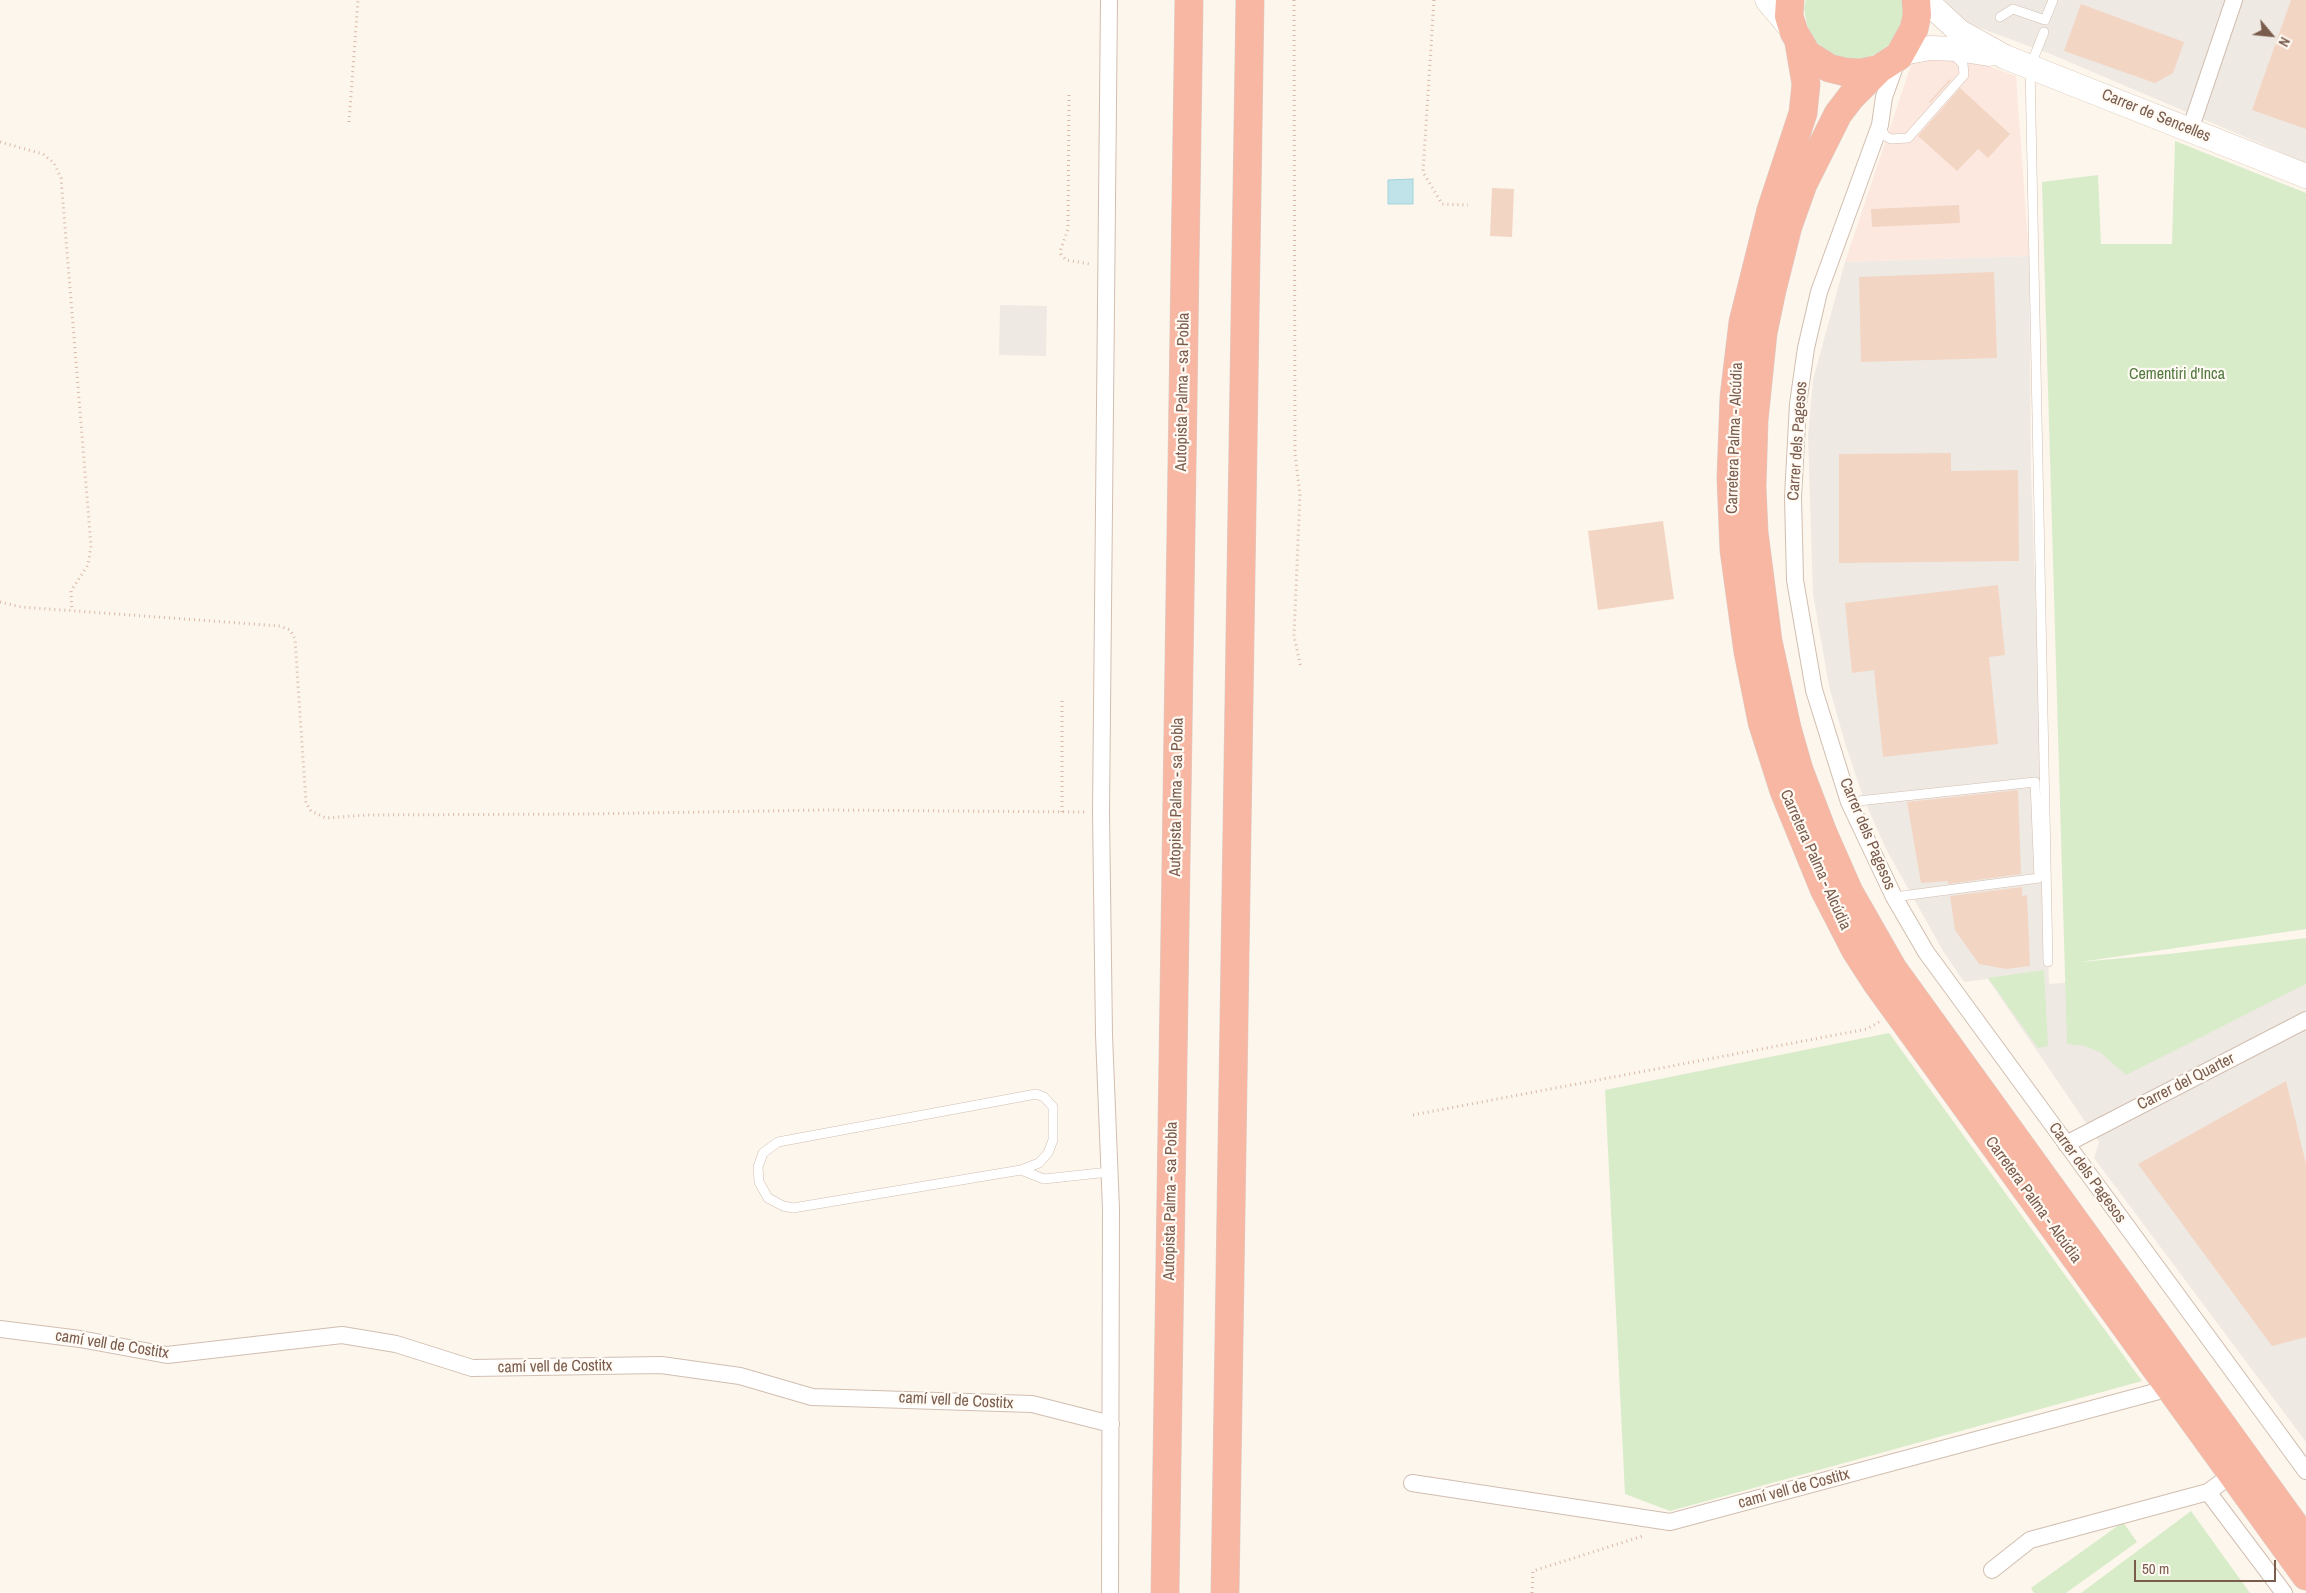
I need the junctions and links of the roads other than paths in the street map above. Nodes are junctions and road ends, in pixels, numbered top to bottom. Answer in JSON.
{"nodes":[{"id":1,"x":1109,"y":0,"type":"edge"},
{"id":2,"x":1189,"y":0,"type":"edge"},
{"id":3,"x":1250,"y":0,"type":"edge"},
{"id":4,"x":1767,"y":0,"type":"edge"},
{"id":5,"x":1790,"y":0,"type":"edge"},
{"id":6,"x":1916,"y":0,"type":"edge"},
{"id":7,"x":1925,"y":0,"type":"edge"},
{"id":8,"x":2053,"y":0,"type":"edge"},
{"id":9,"x":2234,"y":0,"type":"edge"},
{"id":10,"x":2000,"y":17,"type":"dead end"},
{"id":11,"x":2044,"y":32,"type":"dead end"},
{"id":12,"x":1796,"y":37,"type":"junction"},
{"id":13,"x":1943,"y":48,"type":"junction"},
{"id":14,"x":2005,"y":56,"type":"junction"},
{"id":15,"x":1889,"y":63,"type":"junction"},
{"id":16,"x":2030,"y":67,"type":"junction"},
{"id":17,"x":1880,"y":125,"type":"junction"},
{"id":18,"x":2190,"y":130,"type":"junction"},
{"id":19,"x":2306,"y":176,"type":"edge"},
{"id":20,"x":1849,"y":802,"type":"junction"},
{"id":21,"x":1894,"y":897,"type":"junction"},
{"id":22,"x":2048,"y":962,"type":"dead end"},
{"id":23,"x":2306,"y":1020,"type":"edge"},
{"id":24,"x":2066,"y":1144,"type":"junction"},
{"id":25,"x":1021,"y":1170,"type":"junction"},
{"id":26,"x":1109,"y":1172,"type":"junction"},
{"id":27,"x":0,"y":1329,"type":"edge"},
{"id":28,"x":2170,"y":1388,"type":"junction"},
{"id":29,"x":1112,"y":1424,"type":"junction"},
{"id":30,"x":2241,"y":1468,"type":"junction"},
{"id":31,"x":2306,"y":1471,"type":"edge"},
{"id":32,"x":1412,"y":1483,"type":"dead end"},
{"id":33,"x":2208,"y":1492,"type":"junction"},
{"id":34,"x":2306,"y":1542,"type":"edge"},
{"id":35,"x":1992,"y":1570,"type":"dead end"},
{"id":36,"x":2306,"y":1576,"type":"edge"},
{"id":37,"x":1110,"y":1593,"type":"edge"},
{"id":38,"x":1165,"y":1593,"type":"edge"},
{"id":39,"x":1225,"y":1593,"type":"edge"},
{"id":40,"x":2284,"y":1593,"type":"edge"}],
"edges":[{"from":1,"to":26,"type":"street"},
{"from":2,"to":38,"type":"highway","name":"Autopista Palma - sa Pobla"},
{"from":3,"to":39,"type":"highway"},
{"from":4,"to":12,"type":"street"},
{"from":5,"to":12,"type":"highway","name":"Carretera Palma - Alcúdia"},
{"from":6,"to":15,"type":"highway","name":"Carretera Palma - Alcúdia"},
{"from":7,"to":14,"type":"street","name":"Carrer de Sencelles"},
{"from":8,"to":10,"type":"lane"},
{"from":9,"to":18,"type":"street"},
{"from":11,"to":16,"type":"lane"},
{"from":12,"to":15,"type":"highway"},
{"from":12,"to":28,"type":"highway","name":"Carretera Palma - Alcúdia"},
{"from":13,"to":14,"type":"street","name":"Carrer de Sencelles"},
{"from":13,"to":15,"type":"street","name":"Carrer de Sencelles"},
{"from":13,"to":17,"type":"lane"},
{"from":14,"to":16,"type":"street","name":"Carrer de Sencelles"},
{"from":15,"to":17,"type":"street","name":"Carrer dels Pagesos"},
{"from":15,"to":30,"type":"highway","name":"Carretera Palma - Alcúdia"},
{"from":16,"to":18,"type":"street","name":"Carrer de Sencelles"},
{"from":16,"to":22,"type":"lane"},
{"from":17,"to":20,"type":"street","name":"Carrer dels Pagesos"},
{"from":18,"to":19,"type":"street","name":"Carrer de Sencelles"},
{"from":20,"to":21,"type":"street","name":"Carrer dels Pagesos"},
{"from":20,"to":21,"type":"lane"},
{"from":21,"to":24,"type":"street","name":"Carrer dels Pagesos"},
{"from":23,"to":24,"type":"street","name":"Carrer del Quarter"},
{"from":24,"to":31,"type":"street","name":"Carrer dels Pagesos"},
{"from":25,"to":25,"type":"lane"},
{"from":25,"to":26,"type":"lane"},
{"from":26,"to":29,"type":"street"},
{"from":27,"to":29,"type":"street","name":"camí vell de Costitx"},
{"from":28,"to":30,"type":"highway","name":"Carretera Palma - Alcúdia"},
{"from":28,"to":32,"type":"street","name":"camí vell de Costitx"},
{"from":29,"to":37,"type":"street"},
{"from":30,"to":33,"type":"street"},
{"from":30,"to":34,"type":"highway","name":"Carretera Palma - Alcúdia"},
{"from":30,"to":36,"type":"highway","name":"Carretera Palma - Alcúdia"},
{"from":33,"to":35,"type":"street"},
{"from":33,"to":40,"type":"street"}]}
